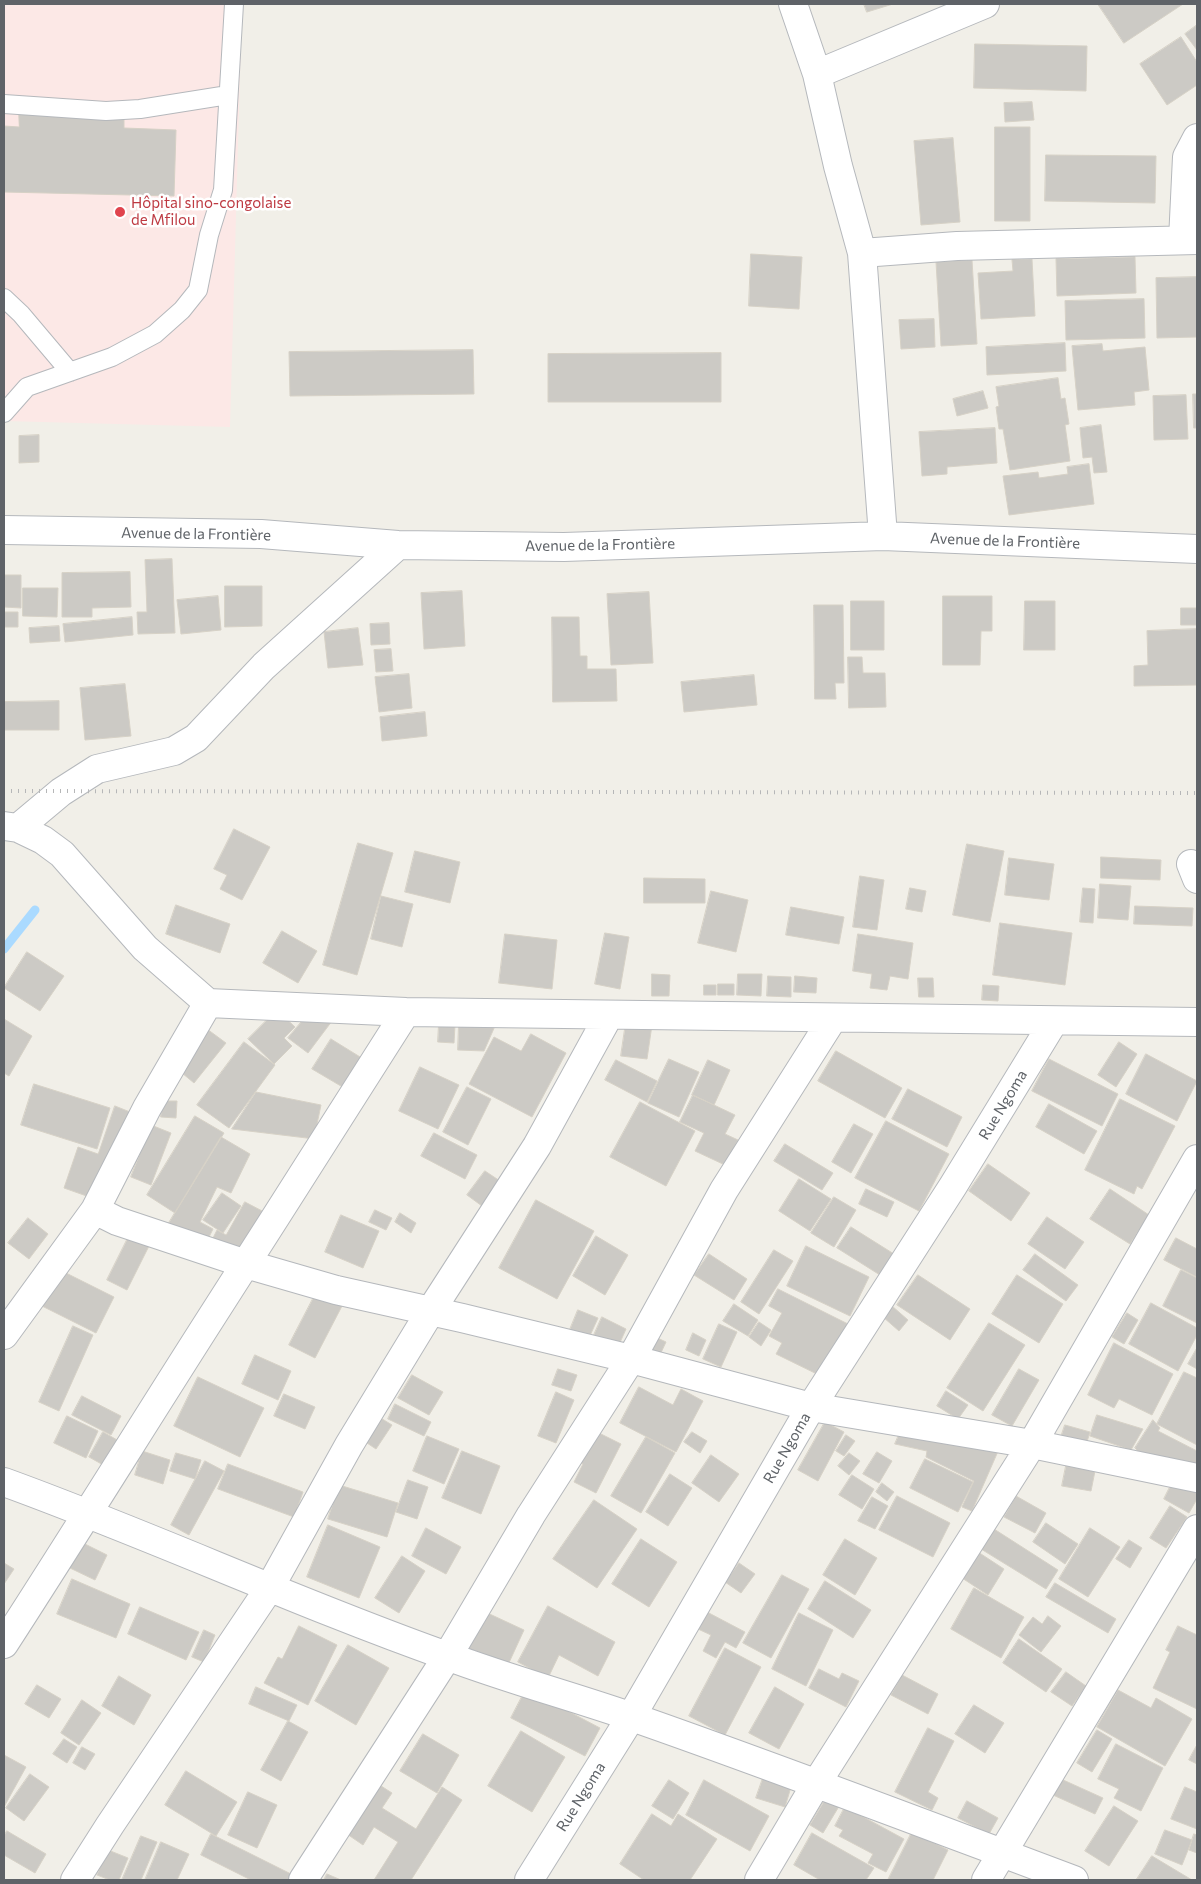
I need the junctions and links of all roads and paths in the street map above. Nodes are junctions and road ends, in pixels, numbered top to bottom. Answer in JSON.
{"nodes":[{"id":1,"x":234,"y":4,"type":"edge"},
{"id":2,"x":794,"y":4,"type":"edge"},
{"id":3,"x":979,"y":5,"type":"edge"},
{"id":4,"x":817,"y":74,"type":"junction"},
{"id":5,"x":228,"y":95,"type":"junction"},
{"id":6,"x":4,"y":104,"type":"edge"},
{"id":7,"x":1197,"y":138,"type":"edge"},
{"id":8,"x":1190,"y":240,"type":"edge"},
{"id":9,"x":862,"y":253,"type":"junction"},
{"id":10,"x":4,"y":298,"type":"edge"},
{"id":11,"x":70,"y":372,"type":"junction"},
{"id":12,"x":4,"y":413,"type":"edge"},
{"id":13,"x":4,"y":530,"type":"edge"},
{"id":14,"x":883,"y":536,"type":"junction"},
{"id":15,"x":398,"y":545,"type":"junction"},
{"id":16,"x":1197,"y":549,"type":"edge"},
{"id":17,"x":11,"y":827,"type":"edge"},
{"id":18,"x":208,"y":1003,"type":"junction"},
{"id":19,"x":406,"y":1012,"type":"junction"},
{"id":20,"x":609,"y":1015,"type":"junction"},
{"id":21,"x":833,"y":1018,"type":"junction"},
{"id":22,"x":1054,"y":1021,"type":"junction"},
{"id":23,"x":1197,"y":1022,"type":"edge"},
{"id":24,"x":1197,"y":1159,"type":"edge"},
{"id":25,"x":95,"y":1210,"type":"junction"},
{"id":26,"x":246,"y":1264,"type":"junction"},
{"id":27,"x":430,"y":1312,"type":"junction"},
{"id":28,"x":4,"y":1335,"type":"edge"},
{"id":29,"x":631,"y":1359,"type":"junction"},
{"id":30,"x":811,"y":1407,"type":"junction"},
{"id":31,"x":1032,"y":1444,"type":"junction"},
{"id":32,"x":1197,"y":1478,"type":"edge"},
{"id":33,"x":4,"y":1482,"type":"edge"},
{"id":34,"x":89,"y":1513,"type":"junction"},
{"id":35,"x":1197,"y":1529,"type":"edge"},
{"id":36,"x":270,"y":1588,"type":"junction"},
{"id":37,"x":4,"y":1644,"type":"edge"},
{"id":38,"x":447,"y":1657,"type":"junction"},
{"id":39,"x":631,"y":1717,"type":"junction"},
{"id":40,"x":816,"y":1784,"type":"junction"},
{"id":41,"x":1002,"y":1853,"type":"junction"},
{"id":42,"x":75,"y":1880,"type":"edge"},
{"id":43,"x":303,"y":1880,"type":"edge"},
{"id":44,"x":529,"y":1880,"type":"edge"},
{"id":45,"x":759,"y":1880,"type":"edge"},
{"id":46,"x":986,"y":1880,"type":"edge"},
{"id":47,"x":1074,"y":1880,"type":"edge"}],
"edges":[{"from":1,"to":5,"type":"lane"},
{"from":2,"to":4,"type":"street"},
{"from":3,"to":4,"type":"street"},
{"from":4,"to":9,"type":"street"},
{"from":5,"to":6,"type":"lane"},
{"from":5,"to":11,"type":"lane"},
{"from":7,"to":8,"type":"street"},
{"from":8,"to":9,"type":"street"},
{"from":9,"to":14,"type":"street"},
{"from":10,"to":11,"type":"lane"},
{"from":11,"to":12,"type":"lane"},
{"from":13,"to":15,"type":"street","name":"Avenue de la Frontière"},
{"from":14,"to":15,"type":"street","name":"Avenue de la Frontière"},
{"from":14,"to":16,"type":"street","name":"Avenue de la Frontière"},
{"from":15,"to":17,"type":"street"},
{"from":17,"to":18,"type":"street"},
{"from":18,"to":19,"type":"street"},
{"from":18,"to":25,"type":"street"},
{"from":19,"to":20,"type":"street"},
{"from":19,"to":26,"type":"street"},
{"from":20,"to":21,"type":"street"},
{"from":20,"to":27,"type":"street"},
{"from":21,"to":22,"type":"street"},
{"from":21,"to":29,"type":"street"},
{"from":22,"to":23,"type":"street"},
{"from":22,"to":30,"type":"street","name":"Rue Ngoma"},
{"from":24,"to":31,"type":"street"},
{"from":25,"to":26,"type":"street"},
{"from":25,"to":28,"type":"street"},
{"from":26,"to":27,"type":"street"},
{"from":26,"to":34,"type":"street"},
{"from":27,"to":29,"type":"street"},
{"from":27,"to":36,"type":"street"},
{"from":29,"to":30,"type":"street"},
{"from":29,"to":38,"type":"street"},
{"from":30,"to":31,"type":"street"},
{"from":30,"to":39,"type":"street","name":"Rue Ngoma"},
{"from":31,"to":32,"type":"street"},
{"from":31,"to":40,"type":"street"},
{"from":33,"to":34,"type":"street"},
{"from":34,"to":36,"type":"street"},
{"from":34,"to":37,"type":"street"},
{"from":35,"to":41,"type":"street"},
{"from":36,"to":38,"type":"street"},
{"from":36,"to":42,"type":"street"},
{"from":38,"to":39,"type":"street"},
{"from":38,"to":43,"type":"street"},
{"from":39,"to":40,"type":"street"},
{"from":39,"to":44,"type":"street","name":"Rue Ngoma"},
{"from":40,"to":41,"type":"street"},
{"from":40,"to":45,"type":"street"},
{"from":41,"to":46,"type":"street"},
{"from":41,"to":47,"type":"street"}]}
